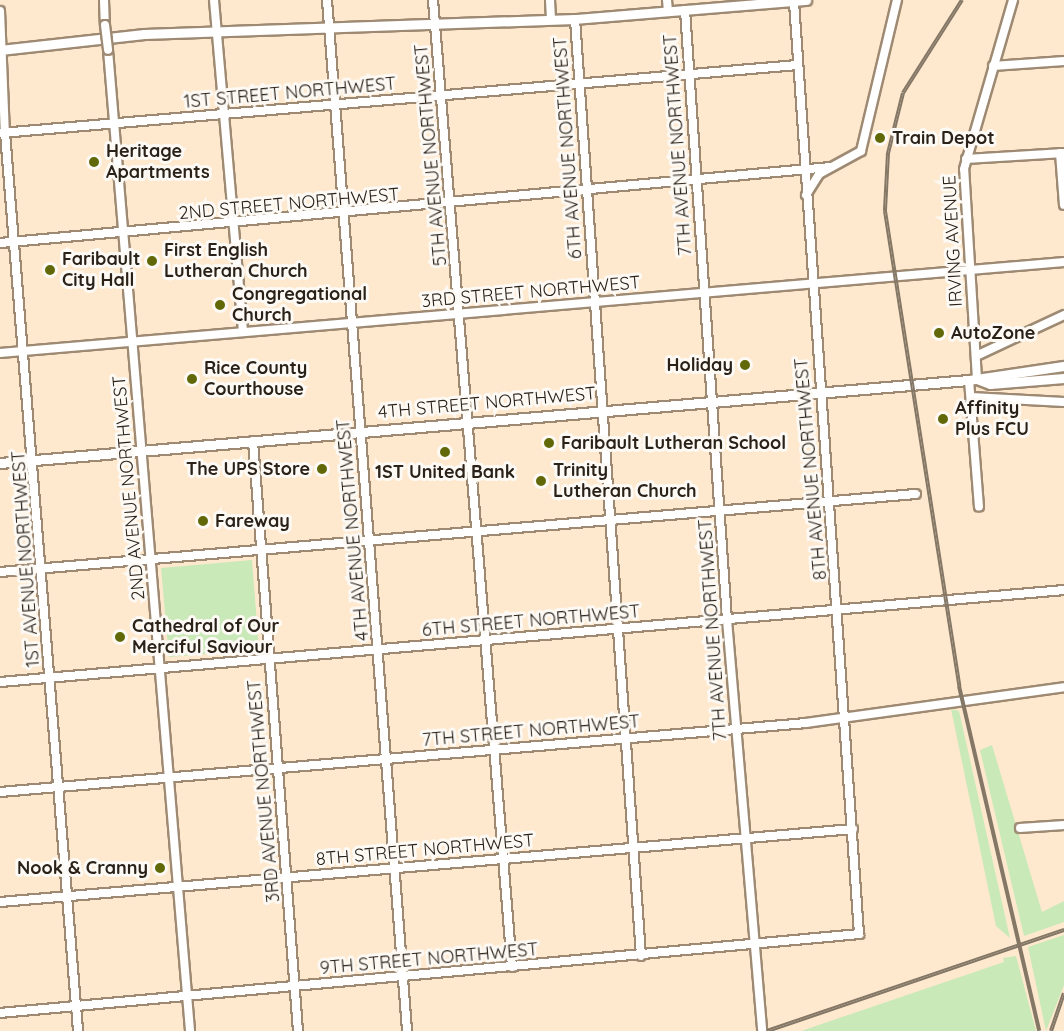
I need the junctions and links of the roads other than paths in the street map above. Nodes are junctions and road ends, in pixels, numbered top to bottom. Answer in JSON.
{"nodes":[{"id":1,"x":104,"y":0,"type":"edge"},
{"id":2,"x":214,"y":0,"type":"edge"},
{"id":3,"x":327,"y":0,"type":"edge"},
{"id":4,"x":433,"y":0,"type":"edge"},
{"id":5,"x":549,"y":0,"type":"edge"},
{"id":6,"x":667,"y":0,"type":"edge"},
{"id":7,"x":806,"y":0,"type":"edge"},
{"id":8,"x":897,"y":0,"type":"edge"},
{"id":9,"x":1013,"y":0,"type":"edge"},
{"id":10,"x":794,"y":1,"type":"edge"},
{"id":11,"x":685,"y":10,"type":"junction"},
{"id":12,"x":0,"y":11,"type":"edge"},
{"id":13,"x":668,"y":12,"type":"junction"},
{"id":14,"x":551,"y":20,"type":"junction"},
{"id":15,"x":574,"y":20,"type":"junction"},
{"id":16,"x":435,"y":22,"type":"junction"},
{"id":17,"x":329,"y":26,"type":"junction"},
{"id":18,"x":216,"y":31,"type":"junction"},
{"id":19,"x":1,"y":50,"type":"edge"},
{"id":20,"x":1064,"y":61,"type":"edge"},
{"id":21,"x":798,"y":65,"type":"junction"},
{"id":22,"x":993,"y":66,"type":"junction"},
{"id":23,"x":689,"y":74,"type":"junction"},
{"id":24,"x":580,"y":84,"type":"junction"},
{"id":25,"x":441,"y":95,"type":"junction"},
{"id":26,"x":335,"y":104,"type":"junction"},
{"id":27,"x":225,"y":114,"type":"junction"},
{"id":28,"x":112,"y":122,"type":"junction"},
{"id":29,"x":3,"y":133,"type":"edge"},
{"id":30,"x":1062,"y":153,"type":"edge"},
{"id":31,"x":966,"y":159,"type":"junction"},
{"id":32,"x":831,"y":167,"type":"junction"},
{"id":33,"x":805,"y":173,"type":"junction"},
{"id":34,"x":695,"y":182,"type":"junction"},
{"id":35,"x":585,"y":191,"type":"junction"},
{"id":36,"x":805,"y":197,"type":"junction"},
{"id":37,"x":450,"y":205,"type":"junction"},
{"id":38,"x":1064,"y":205,"type":"edge"},
{"id":39,"x":344,"y":213,"type":"junction"},
{"id":40,"x":235,"y":224,"type":"junction"},
{"id":41,"x":123,"y":233,"type":"junction"},
{"id":42,"x":15,"y":242,"type":"junction"},
{"id":43,"x":0,"y":243,"type":"edge"},
{"id":44,"x":1064,"y":262,"type":"edge"},
{"id":45,"x":969,"y":269,"type":"junction"},
{"id":46,"x":811,"y":283,"type":"junction"},
{"id":47,"x":703,"y":292,"type":"junction"},
{"id":48,"x":594,"y":302,"type":"junction"},
{"id":49,"x":459,"y":313,"type":"junction"},
{"id":50,"x":1064,"y":315,"type":"edge"},
{"id":51,"x":352,"y":322,"type":"junction"},
{"id":52,"x":243,"y":332,"type":"junction"},
{"id":53,"x":131,"y":340,"type":"junction"},
{"id":54,"x":24,"y":351,"type":"junction"},
{"id":55,"x":0,"y":353,"type":"edge"},
{"id":56,"x":975,"y":356,"type":"junction"},
{"id":57,"x":1064,"y":366,"type":"edge"},
{"id":58,"x":1064,"y":378,"type":"edge"},
{"id":59,"x":973,"y":379,"type":"junction"},
{"id":60,"x":819,"y":392,"type":"junction"},
{"id":61,"x":971,"y":397,"type":"junction"},
{"id":62,"x":711,"y":401,"type":"junction"},
{"id":63,"x":1064,"y":402,"type":"edge"},
{"id":64,"x":602,"y":410,"type":"junction"},
{"id":65,"x":468,"y":421,"type":"junction"},
{"id":66,"x":360,"y":431,"type":"junction"},
{"id":67,"x":253,"y":441,"type":"junction"},
{"id":68,"x":142,"y":450,"type":"junction"},
{"id":69,"x":34,"y":460,"type":"junction"},
{"id":70,"x":0,"y":463,"type":"edge"},
{"id":71,"x":916,"y":494,"type":"dead end"},
{"id":72,"x":828,"y":501,"type":"junction"},
{"id":73,"x":980,"y":507,"type":"dead end"},
{"id":74,"x":719,"y":510,"type":"junction"},
{"id":75,"x":610,"y":520,"type":"junction"},
{"id":76,"x":477,"y":531,"type":"junction"},
{"id":77,"x":370,"y":541,"type":"junction"},
{"id":78,"x":260,"y":550,"type":"junction"},
{"id":79,"x":152,"y":560,"type":"junction"},
{"id":80,"x":41,"y":569,"type":"junction"},
{"id":81,"x":0,"y":572,"type":"edge"},
{"id":82,"x":1064,"y":590,"type":"edge"},
{"id":83,"x":837,"y":611,"type":"junction"},
{"id":84,"x":727,"y":620,"type":"junction"},
{"id":85,"x":618,"y":629,"type":"junction"},
{"id":86,"x":486,"y":640,"type":"junction"},
{"id":87,"x":378,"y":649,"type":"junction"},
{"id":88,"x":269,"y":658,"type":"junction"},
{"id":89,"x":161,"y":667,"type":"junction"},
{"id":90,"x":50,"y":678,"type":"junction"},
{"id":91,"x":0,"y":682,"type":"edge"},
{"id":92,"x":1064,"y":687,"type":"edge"},
{"id":93,"x":845,"y":718,"type":"junction"},
{"id":94,"x":735,"y":728,"type":"junction"},
{"id":95,"x":626,"y":737,"type":"junction"},
{"id":96,"x":494,"y":748,"type":"junction"},
{"id":97,"x":385,"y":758,"type":"junction"},
{"id":98,"x":276,"y":768,"type":"junction"},
{"id":99,"x":168,"y":778,"type":"junction"},
{"id":100,"x":58,"y":786,"type":"junction"},
{"id":101,"x":0,"y":792,"type":"edge"},
{"id":102,"x":1064,"y":825,"type":"edge"},
{"id":103,"x":1020,"y":828,"type":"dead end"},
{"id":104,"x":853,"y":829,"type":"junction"},
{"id":105,"x":744,"y":837,"type":"junction"},
{"id":106,"x":634,"y":847,"type":"junction"},
{"id":107,"x":504,"y":858,"type":"junction"},
{"id":108,"x":395,"y":868,"type":"junction"},
{"id":109,"x":286,"y":878,"type":"junction"},
{"id":110,"x":177,"y":888,"type":"junction"},
{"id":111,"x":67,"y":896,"type":"junction"},
{"id":112,"x":0,"y":902,"type":"edge"},
{"id":113,"x":859,"y":934,"type":"joint"},
{"id":114,"x":755,"y":947,"type":"junction"},
{"id":115,"x":641,"y":956,"type":"junction"},
{"id":116,"x":512,"y":967,"type":"junction"},
{"id":117,"x":403,"y":977,"type":"junction"},
{"id":118,"x":295,"y":986,"type":"junction"},
{"id":119,"x":187,"y":996,"type":"junction"},
{"id":120,"x":76,"y":1006,"type":"junction"},
{"id":121,"x":0,"y":1013,"type":"edge"},
{"id":122,"x":78,"y":1031,"type":"edge"},
{"id":123,"x":190,"y":1031,"type":"edge"},
{"id":124,"x":298,"y":1031,"type":"edge"},
{"id":125,"x":407,"y":1031,"type":"edge"},
{"id":126,"x":762,"y":1031,"type":"edge"}],
"edges":[{"from":1,"to":28,"type":"street","name":"2ND AVENUE NORTHWEST","bridge":true},
{"from":2,"to":18,"type":"street"},
{"from":3,"to":17,"type":"street","name":"4TH AVENUE NORTHWEST"},
{"from":4,"to":16,"type":"street","name":"5TH AVENUE NORTHWEST"},
{"from":5,"to":14,"type":"street"},
{"from":6,"to":13,"type":"street"},
{"from":7,"to":10,"type":"main road"},
{"from":8,"to":32,"type":"street"},
{"from":9,"to":22,"type":"street","name":"IRVING AVENUE"},
{"from":10,"to":11,"type":"main road"},
{"from":10,"to":21,"type":"street","name":"8TH AVENUE NORTHWEST"},
{"from":11,"to":13,"type":"main road"},
{"from":11,"to":23,"type":"street","name":"7TH AVENUE NORTHWEST"},
{"from":12,"to":19,"type":"street","name":"1ST AVENUE NORTHWEST"},
{"from":13,"to":15,"type":"main road"},
{"from":14,"to":15,"type":"main road"},
{"from":14,"to":16,"type":"main road"},
{"from":15,"to":24,"type":"street","name":"6TH AVENUE NORTHWEST"},
{"from":16,"to":17,"type":"main road"},
{"from":16,"to":25,"type":"street","name":"5TH AVENUE NORTHWEST"},
{"from":17,"to":18,"type":"main road"},
{"from":17,"to":26,"type":"street","name":"4TH AVENUE NORTHWEST"},
{"from":18,"to":19,"type":"main road"},
{"from":18,"to":27,"type":"street"},
{"from":19,"to":29,"type":"street","name":"1ST AVENUE NORTHWEST"},
{"from":20,"to":22,"type":"street"},
{"from":21,"to":23,"type":"street","name":"1ST STREET NORTHWEST"},
{"from":21,"to":33,"type":"street","name":"8TH AVENUE NORTHWEST"},
{"from":22,"to":31,"type":"street","name":"IRVING AVENUE"},
{"from":23,"to":24,"type":"street","name":"1ST STREET NORTHWEST"},
{"from":23,"to":34,"type":"street","name":"7TH AVENUE NORTHWEST"},
{"from":24,"to":25,"type":"street","name":"1ST STREET NORTHWEST"},
{"from":24,"to":35,"type":"street","name":"6TH AVENUE NORTHWEST"},
{"from":25,"to":26,"type":"street","name":"1ST STREET NORTHWEST"},
{"from":25,"to":37,"type":"street","name":"5TH AVENUE NORTHWEST"},
{"from":26,"to":27,"type":"street","name":"1ST STREET NORTHWEST"},
{"from":26,"to":39,"type":"street","name":"4TH AVENUE NORTHWEST"},
{"from":27,"to":28,"type":"street","name":"1ST STREET NORTHWEST"},
{"from":27,"to":40,"type":"street"},
{"from":28,"to":29,"type":"street","name":"1ST STREET NORTHWEST"},
{"from":28,"to":41,"type":"street","name":"2ND AVENUE NORTHWEST"},
{"from":29,"to":42,"type":"street","name":"1ST AVENUE NORTHWEST"},
{"from":30,"to":31,"type":"street"},
{"from":30,"to":38,"type":"street"},
{"from":31,"to":45,"type":"street","name":"IRVING AVENUE"},
{"from":32,"to":33,"type":"street","name":"2ND STREET NORTHWEST"},
{"from":32,"to":36,"type":"street"},
{"from":33,"to":34,"type":"street","name":"2ND STREET NORTHWEST"},
{"from":33,"to":36,"type":"street","name":"8TH AVENUE NORTHWEST"},
{"from":34,"to":35,"type":"street","name":"2ND STREET NORTHWEST"},
{"from":34,"to":47,"type":"street","name":"7TH AVENUE NORTHWEST"},
{"from":35,"to":37,"type":"street","name":"2ND STREET NORTHWEST"},
{"from":35,"to":48,"type":"street","name":"6TH AVENUE NORTHWEST"},
{"from":36,"to":46,"type":"street","name":"8TH AVENUE NORTHWEST"},
{"from":37,"to":39,"type":"street","name":"2ND STREET NORTHWEST"},
{"from":37,"to":49,"type":"street","name":"5TH AVENUE NORTHWEST"},
{"from":39,"to":40,"type":"street","name":"2ND STREET NORTHWEST"},
{"from":39,"to":51,"type":"street","name":"4TH AVENUE NORTHWEST"},
{"from":40,"to":41,"type":"street","name":"2ND STREET NORTHWEST"},
{"from":40,"to":52,"type":"street"},
{"from":41,"to":42,"type":"street","name":"2ND STREET NORTHWEST"},
{"from":41,"to":53,"type":"street","name":"2ND AVENUE NORTHWEST"},
{"from":42,"to":43,"type":"street","name":"2ND STREET NORTHWEST"},
{"from":42,"to":54,"type":"street","name":"1ST AVENUE NORTHWEST"},
{"from":44,"to":45,"type":"street","name":"3RD STREET NORTHWEST"},
{"from":45,"to":46,"type":"street","name":"3RD STREET NORTHWEST"},
{"from":45,"to":56,"type":"street","name":"IRVING AVENUE"},
{"from":46,"to":47,"type":"street","name":"3RD STREET NORTHWEST"},
{"from":46,"to":60,"type":"street","name":"8TH AVENUE NORTHWEST"},
{"from":47,"to":48,"type":"street","name":"3RD STREET NORTHWEST"},
{"from":47,"to":62,"type":"street","name":"7TH AVENUE NORTHWEST"},
{"from":48,"to":49,"type":"street","name":"3RD STREET NORTHWEST"},
{"from":48,"to":64,"type":"street","name":"6TH AVENUE NORTHWEST"},
{"from":49,"to":51,"type":"street","name":"3RD STREET NORTHWEST"},
{"from":49,"to":65,"type":"street","name":"5TH AVENUE NORTHWEST"},
{"from":50,"to":56,"type":"street"},
{"from":51,"to":52,"type":"street","name":"3RD STREET NORTHWEST"},
{"from":51,"to":66,"type":"street","name":"4TH AVENUE NORTHWEST"},
{"from":52,"to":53,"type":"street","name":"3RD STREET NORTHWEST"},
{"from":53,"to":54,"type":"street","name":"3RD STREET NORTHWEST"},
{"from":53,"to":68,"type":"street","name":"2ND AVENUE NORTHWEST"},
{"from":54,"to":55,"type":"street","name":"3RD STREET NORTHWEST"},
{"from":54,"to":69,"type":"street","name":"1ST AVENUE NORTHWEST"},
{"from":56,"to":59,"type":"street","name":"IRVING AVENUE"},
{"from":57,"to":59,"type":"main road"},
{"from":58,"to":59,"type":"main road"},
{"from":59,"to":60,"type":"main road","name":"4TH STREET NORTHWEST"},
{"from":59,"to":61,"type":"street","name":"IRVING AVENUE"},
{"from":60,"to":62,"type":"main road","name":"4TH STREET NORTHWEST"},
{"from":60,"to":72,"type":"street","name":"8TH AVENUE NORTHWEST"},
{"from":61,"to":63,"type":"street"},
{"from":61,"to":73,"type":"street","name":"IRVING AVENUE"},
{"from":62,"to":64,"type":"main road","name":"4TH STREET NORTHWEST"},
{"from":62,"to":74,"type":"street","name":"7TH AVENUE NORTHWEST"},
{"from":64,"to":65,"type":"main road","name":"4TH STREET NORTHWEST"},
{"from":64,"to":75,"type":"street","name":"6TH AVENUE NORTHWEST"},
{"from":65,"to":66,"type":"main road","name":"4TH STREET NORTHWEST"},
{"from":65,"to":76,"type":"street","name":"5TH AVENUE NORTHWEST"},
{"from":66,"to":67,"type":"main road","name":"4TH STREET NORTHWEST"},
{"from":66,"to":77,"type":"street","name":"4TH AVENUE NORTHWEST"},
{"from":67,"to":68,"type":"main road","name":"4TH STREET NORTHWEST"},
{"from":67,"to":78,"type":"street","name":"3RD AVENUE NORTHWEST"},
{"from":68,"to":69,"type":"main road","name":"4TH STREET NORTHWEST"},
{"from":68,"to":79,"type":"street","name":"2ND AVENUE NORTHWEST"},
{"from":69,"to":70,"type":"main road","name":"4TH STREET NORTHWEST"},
{"from":69,"to":80,"type":"street","name":"1ST AVENUE NORTHWEST"},
{"from":71,"to":72,"type":"street"},
{"from":72,"to":74,"type":"street"},
{"from":72,"to":83,"type":"street","name":"8TH AVENUE NORTHWEST"},
{"from":74,"to":75,"type":"street"},
{"from":74,"to":84,"type":"street","name":"7TH AVENUE NORTHWEST"},
{"from":75,"to":76,"type":"street"},
{"from":75,"to":85,"type":"street","name":"6TH AVENUE NORTHWEST"},
{"from":76,"to":77,"type":"street"},
{"from":76,"to":86,"type":"street","name":"5TH AVENUE NORTHWEST"},
{"from":77,"to":78,"type":"street"},
{"from":77,"to":87,"type":"street","name":"4TH AVENUE NORTHWEST"},
{"from":78,"to":79,"type":"street"},
{"from":78,"to":88,"type":"street","name":"3RD AVENUE NORTHWEST"},
{"from":79,"to":80,"type":"street"},
{"from":79,"to":89,"type":"street","name":"2ND AVENUE NORTHWEST"},
{"from":80,"to":81,"type":"street"},
{"from":80,"to":90,"type":"street","name":"1ST AVENUE NORTHWEST"},
{"from":82,"to":83,"type":"street","name":"6TH STREET NORTHWEST"},
{"from":83,"to":84,"type":"street","name":"6TH STREET NORTHWEST"},
{"from":83,"to":93,"type":"street","name":"8TH AVENUE NORTHWEST"},
{"from":84,"to":85,"type":"street","name":"6TH STREET NORTHWEST"},
{"from":84,"to":94,"type":"street","name":"7TH AVENUE NORTHWEST"},
{"from":85,"to":86,"type":"street","name":"6TH STREET NORTHWEST"},
{"from":85,"to":95,"type":"street","name":"6TH AVENUE NORTHWEST"},
{"from":86,"to":87,"type":"street","name":"6TH STREET NORTHWEST"},
{"from":86,"to":96,"type":"street","name":"5TH AVENUE NORTHWEST"},
{"from":87,"to":88,"type":"street","name":"6TH STREET NORTHWEST"},
{"from":87,"to":97,"type":"street","name":"4TH AVENUE NORTHWEST"},
{"from":88,"to":89,"type":"street","name":"6TH STREET NORTHWEST"},
{"from":88,"to":98,"type":"street","name":"3RD AVENUE NORTHWEST"},
{"from":89,"to":90,"type":"street","name":"6TH STREET NORTHWEST"},
{"from":89,"to":99,"type":"street","name":"2ND AVENUE NORTHWEST"},
{"from":90,"to":91,"type":"street","name":"6TH STREET NORTHWEST"},
{"from":90,"to":100,"type":"street","name":"1ST AVENUE NORTHWEST"},
{"from":92,"to":93,"type":"street","name":"7TH STREET NORTHWEST"},
{"from":93,"to":94,"type":"street","name":"7TH STREET NORTHWEST"},
{"from":93,"to":104,"type":"street","name":"8TH AVENUE NORTHWEST"},
{"from":94,"to":95,"type":"street","name":"7TH STREET NORTHWEST"},
{"from":94,"to":105,"type":"street","name":"7TH AVENUE NORTHWEST"},
{"from":95,"to":96,"type":"street","name":"7TH STREET NORTHWEST"},
{"from":95,"to":106,"type":"street","name":"6TH AVENUE NORTHWEST"},
{"from":96,"to":97,"type":"street","name":"7TH STREET NORTHWEST"},
{"from":96,"to":107,"type":"street","name":"5TH AVENUE NORTHWEST"},
{"from":97,"to":98,"type":"street","name":"7TH STREET NORTHWEST"},
{"from":97,"to":108,"type":"street","name":"4TH AVENUE NORTHWEST"},
{"from":98,"to":99,"type":"street","name":"7TH STREET NORTHWEST"},
{"from":98,"to":109,"type":"street","name":"3RD AVENUE NORTHWEST"},
{"from":99,"to":100,"type":"street","name":"7TH STREET NORTHWEST"},
{"from":99,"to":110,"type":"street","name":"2ND AVENUE NORTHWEST"},
{"from":100,"to":101,"type":"street","name":"7TH STREET NORTHWEST"},
{"from":100,"to":111,"type":"street","name":"1ST AVENUE NORTHWEST"},
{"from":102,"to":103,"type":"street"},
{"from":104,"to":105,"type":"street","name":"8TH STREET NORTHWEST"},
{"from":104,"to":113,"type":"street","name":"8TH AVENUE NORTHWEST"},
{"from":105,"to":106,"type":"street","name":"8TH STREET NORTHWEST"},
{"from":105,"to":114,"type":"street","name":"7TH AVENUE NORTHWEST"},
{"from":106,"to":107,"type":"street","name":"8TH STREET NORTHWEST"},
{"from":106,"to":115,"type":"street","name":"6TH AVENUE NORTHWEST"},
{"from":107,"to":108,"type":"street","name":"8TH STREET NORTHWEST"},
{"from":107,"to":116,"type":"street","name":"5TH AVENUE NORTHWEST"},
{"from":108,"to":109,"type":"street","name":"8TH STREET NORTHWEST"},
{"from":108,"to":117,"type":"street","name":"4TH AVENUE NORTHWEST"},
{"from":109,"to":110,"type":"street","name":"8TH STREET NORTHWEST"},
{"from":109,"to":118,"type":"street","name":"3RD AVENUE NORTHWEST"},
{"from":110,"to":111,"type":"street","name":"8TH STREET NORTHWEST"},
{"from":110,"to":119,"type":"street","name":"2ND AVENUE NORTHWEST"},
{"from":111,"to":112,"type":"street","name":"8TH STREET NORTHWEST"},
{"from":111,"to":120,"type":"street","name":"1ST AVENUE NORTHWEST"},
{"from":113,"to":114,"type":"street","name":"9TH STREET NORTHWEST"},
{"from":114,"to":115,"type":"street","name":"9TH STREET NORTHWEST"},
{"from":114,"to":126,"type":"street","name":"7TH AVENUE NORTHWEST"},
{"from":115,"to":116,"type":"street","name":"9TH STREET NORTHWEST"},
{"from":116,"to":117,"type":"street","name":"9TH STREET NORTHWEST"},
{"from":117,"to":118,"type":"street","name":"9TH STREET NORTHWEST"},
{"from":117,"to":125,"type":"street","name":"4TH AVENUE NORTHWEST"},
{"from":118,"to":119,"type":"street","name":"9TH STREET NORTHWEST"},
{"from":118,"to":124,"type":"street","name":"3RD AVENUE NORTHWEST"},
{"from":119,"to":120,"type":"street","name":"9TH STREET NORTHWEST"},
{"from":119,"to":123,"type":"street","name":"2ND AVENUE NORTHWEST"},
{"from":120,"to":121,"type":"street","name":"9TH STREET NORTHWEST"},
{"from":120,"to":122,"type":"street","name":"1ST AVENUE NORTHWEST"}]}
